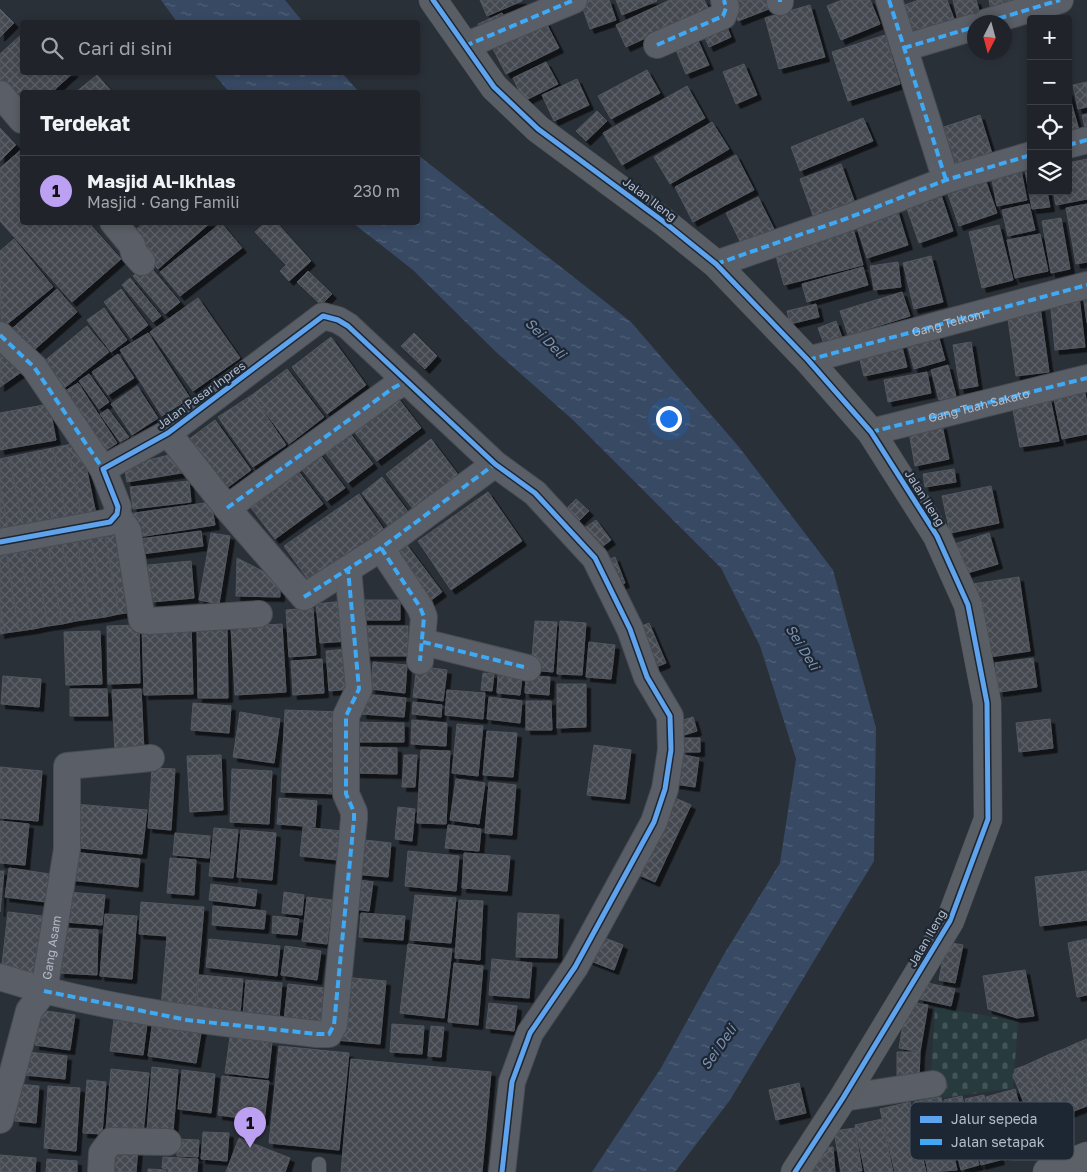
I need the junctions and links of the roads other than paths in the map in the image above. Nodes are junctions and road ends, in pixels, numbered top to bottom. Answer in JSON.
{"nodes":[{"id":1,"x":433,"y":0,"type":"edge"},
{"id":2,"x":574,"y":0,"type":"edge"},
{"id":3,"x":724,"y":0,"type":"edge"},
{"id":4,"x":889,"y":0,"type":"edge"},
{"id":5,"x":1060,"y":0,"type":"edge"},
{"id":6,"x":1011,"y":15,"type":"edge"},
{"id":7,"x":967,"y":28,"type":"edge"},
{"id":8,"x":656,"y":45,"type":"dead end"},
{"id":9,"x":465,"y":46,"type":"junction"},
{"id":10,"x":904,"y":48,"type":"junction"},
{"id":11,"x":0,"y":94,"type":"edge"},
{"id":12,"x":20,"y":118,"type":"edge"},
{"id":13,"x":1087,"y":140,"type":"edge"},
{"id":14,"x":1072,"y":144,"type":"edge"},
{"id":15,"x":1027,"y":156,"type":"edge"},
{"id":16,"x":946,"y":180,"type":"junction"},
{"id":17,"x":116,"y":225,"type":"edge"},
{"id":18,"x":142,"y":262,"type":"dead end"},
{"id":19,"x":716,"y":264,"type":"junction"},
{"id":20,"x":1087,"y":285,"type":"edge"},
{"id":21,"x":0,"y":335,"type":"edge"},
{"id":22,"x":808,"y":360,"type":"junction"},
{"id":23,"x":1087,"y":378,"type":"edge"},
{"id":24,"x":407,"y":380,"type":"junction"},
{"id":25,"x":871,"y":432,"type":"junction"},
{"id":26,"x":168,"y":434,"type":"junction"},
{"id":27,"x":495,"y":464,"type":"junction"},
{"id":28,"x":103,"y":469,"type":"junction"},
{"id":29,"x":227,"y":508,"type":"junction"},
{"id":30,"x":117,"y":514,"type":"junction"},
{"id":31,"x":0,"y":542,"type":"edge"},
{"id":32,"x":381,"y":548,"type":"junction"},
{"id":33,"x":348,"y":569,"type":"junction"},
{"id":34,"x":259,"y":614,"type":"dead end"},
{"id":35,"x":528,"y":668,"type":"dead end"},
{"id":36,"x":151,"y":758,"type":"dead end"},
{"id":37,"x":0,"y":977,"type":"edge"},
{"id":38,"x":44,"y":991,"type":"junction"},
{"id":39,"x":933,"y":1084,"type":"dead end"},
{"id":40,"x":843,"y":1098,"type":"junction"},
{"id":41,"x":0,"y":1120,"type":"edge"},
{"id":42,"x":168,"y":1142,"type":"dead end"},
{"id":43,"x":1087,"y":1156,"type":"edge"},
{"id":44,"x":101,"y":1172,"type":"edge"},
{"id":45,"x":502,"y":1172,"type":"edge"},
{"id":46,"x":795,"y":1172,"type":"edge"},
{"id":47,"x":1047,"y":1172,"type":"edge"}],
"edges":[{"from":1,"to":9,"type":"street","name":"Jalan Ileng"},
{"from":2,"to":9,"type":"street"},
{"from":3,"to":8,"type":"street"},
{"from":4,"to":10,"type":"street"},
{"from":5,"to":6,"type":"street"},
{"from":7,"to":10,"type":"street"},
{"from":9,"to":19,"type":"street","name":"Jalan Ileng"},
{"from":10,"to":16,"type":"street"},
{"from":11,"to":12,"type":"street"},
{"from":13,"to":14,"type":"street"},
{"from":15,"to":16,"type":"street"},
{"from":16,"to":19,"type":"street"},
{"from":17,"to":18,"type":"street"},
{"from":19,"to":22,"type":"street","name":"Jalan Ileng"},
{"from":20,"to":22,"type":"street","name":"Gang Telkom"},
{"from":21,"to":28,"type":"street"},
{"from":22,"to":25,"type":"street","name":"Jalan Ileng"},
{"from":23,"to":25,"type":"street","name":"Gang Tuah Sakato"},
{"from":24,"to":26,"type":"street","name":"Jalan Pasar Inpres"},
{"from":24,"to":27,"type":"street"},
{"from":24,"to":29,"type":"street"},
{"from":25,"to":40,"type":"street","name":"Jalan Ileng"},
{"from":26,"to":28,"type":"street","name":"Jalan Pasar Inpres"},
{"from":26,"to":29,"type":"street"},
{"from":27,"to":32,"type":"street"},
{"from":27,"to":45,"type":"street"},
{"from":28,"to":30,"type":"street"},
{"from":29,"to":33,"type":"street"},
{"from":30,"to":31,"type":"street"},
{"from":30,"to":34,"type":"street"},
{"from":32,"to":33,"type":"street"},
{"from":32,"to":35,"type":"street"},
{"from":33,"to":38,"type":"street"},
{"from":36,"to":38,"type":"street","name":"Gang Asam"},
{"from":37,"to":38,"type":"street"},
{"from":38,"to":41,"type":"street","name":"Gang Asam"},
{"from":39,"to":40,"type":"street"},
{"from":40,"to":46,"type":"street","name":"Jalan Ileng"},
{"from":42,"to":44,"type":"street"},
{"from":43,"to":47,"type":"main road"}]}
